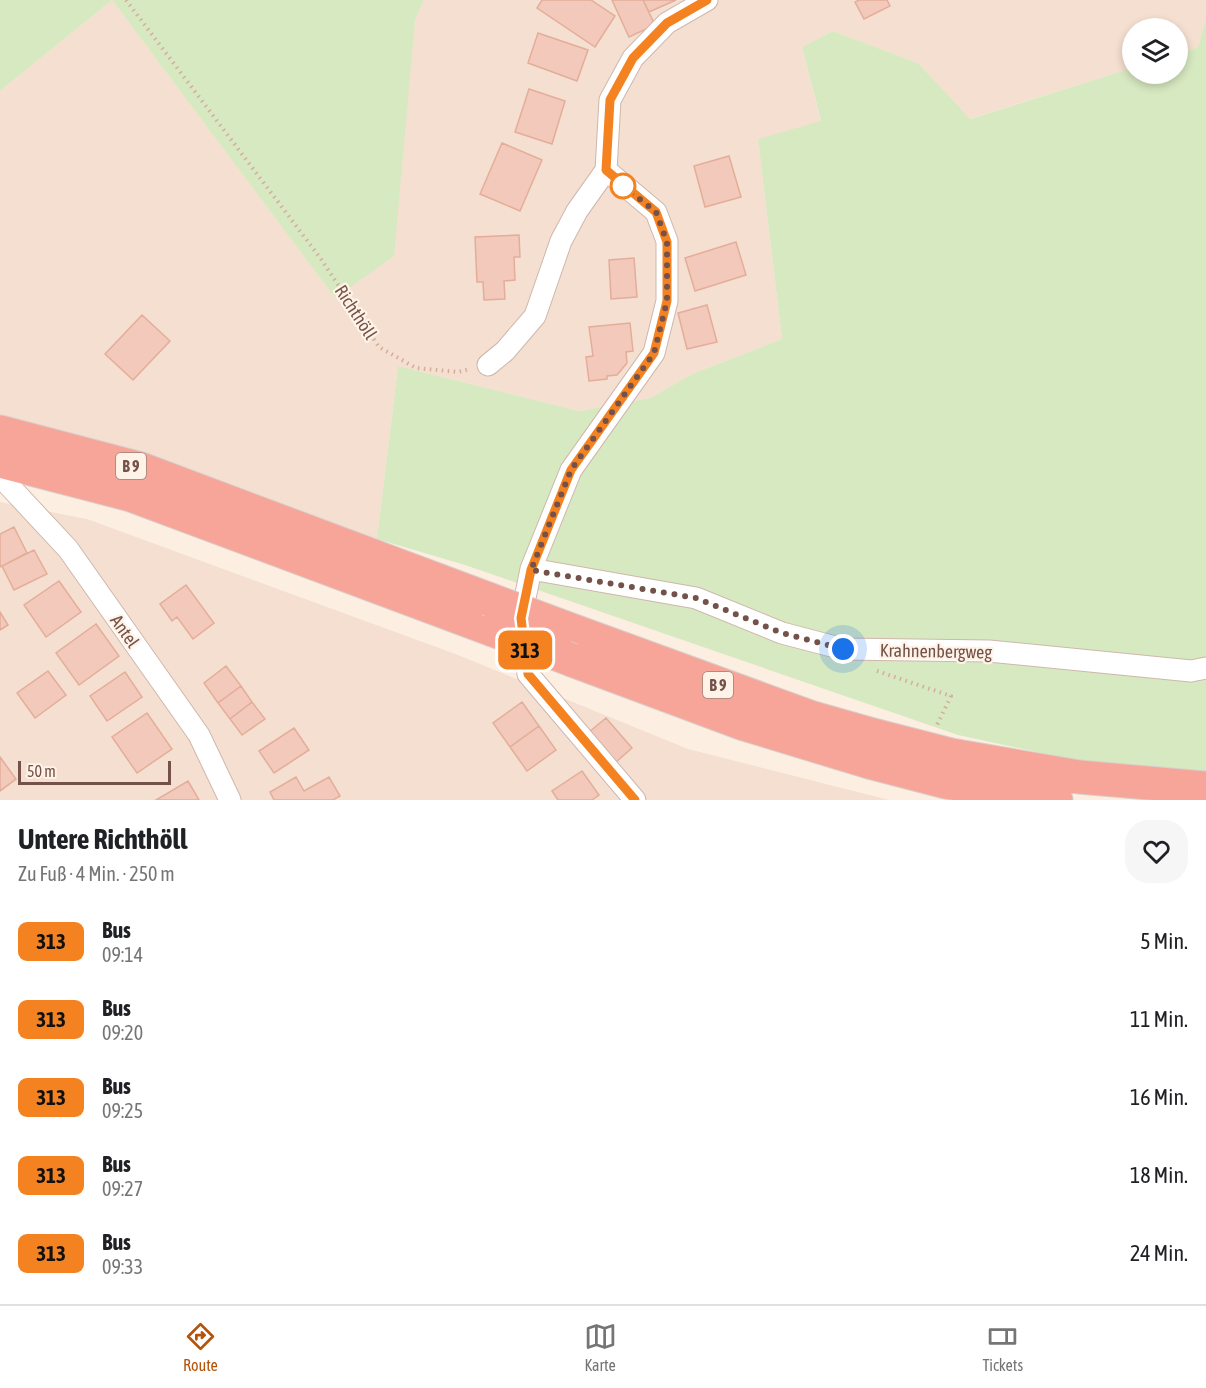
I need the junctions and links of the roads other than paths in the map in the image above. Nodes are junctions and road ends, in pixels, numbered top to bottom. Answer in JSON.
{"nodes":[{"id":1,"x":707,"y":0,"type":"edge"},
{"id":2,"x":606,"y":170,"type":"junction"},
{"id":3,"x":488,"y":365,"type":"road end"},
{"id":4,"x":0,"y":432,"type":"edge"},
{"id":5,"x":0,"y":461,"type":"edge"},
{"id":6,"x":0,"y":476,"type":"edge"},
{"id":7,"x":258,"y":526,"type":"junction"},
{"id":8,"x":531,"y":570,"type":"junction"},
{"id":9,"x":490,"y":614,"type":"junction"},
{"id":10,"x":1206,"y":668,"type":"edge"},
{"id":11,"x":873,"y":749,"type":"junction"},
{"id":12,"x":949,"y":768,"type":"junction"},
{"id":13,"x":1206,"y":788,"type":"edge"},
{"id":14,"x":230,"y":800,"type":"edge"},
{"id":15,"x":635,"y":800,"type":"edge"},
{"id":16,"x":1056,"y":800,"type":"edge"}],
"edges":[{"from":1,"to":2,"type":"street"},
{"from":2,"to":3,"type":"street"},
{"from":2,"to":8,"type":"street"},
{"from":4,"to":7,"type":"highway","number":"B 9"},
{"from":5,"to":7,"type":"highway","number":"B 9"},
{"from":6,"to":14,"type":"street","name":"Antel"},
{"from":7,"to":9,"type":"highway","number":"B 9"},
{"from":8,"to":10,"type":"street","name":"Krahnenbergweg"},
{"from":8,"to":15,"type":"street"},
{"from":9,"to":11,"type":"highway","number":"B 9","bridge":true},
{"from":9,"to":11,"type":"highway","number":"B 9","bridge":true},
{"from":11,"to":12,"type":"highway","number":"B 9","bridge":true},
{"from":12,"to":13,"type":"highway","number":"B 9"},
{"from":12,"to":16,"type":"highway","number":"B 9"}]}
